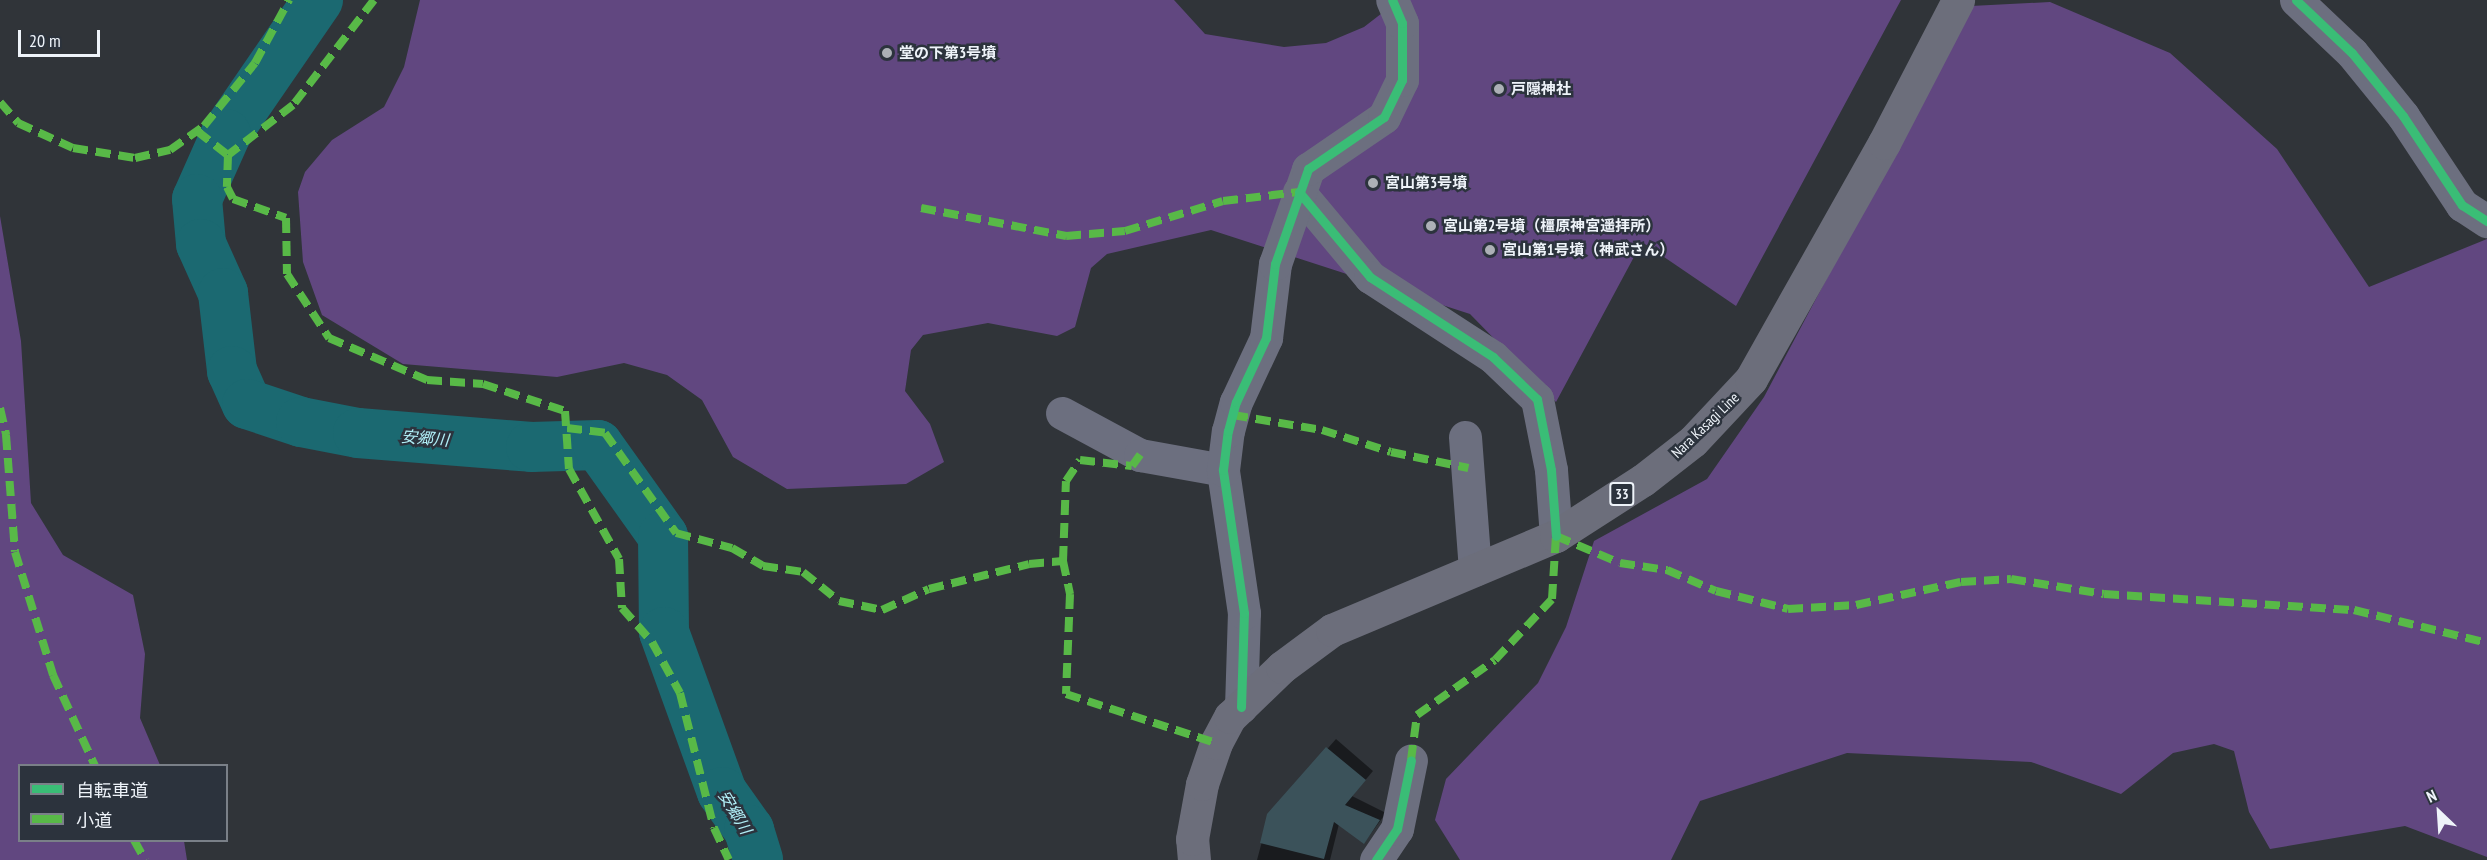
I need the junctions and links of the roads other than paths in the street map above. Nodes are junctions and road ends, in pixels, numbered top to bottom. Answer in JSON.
{"nodes":[{"id":1,"x":1392,"y":0,"type":"edge"},
{"id":2,"x":1958,"y":0,"type":"edge"},
{"id":3,"x":2296,"y":0,"type":"edge"},
{"id":4,"x":1299,"y":192,"type":"junction"},
{"id":5,"x":2487,"y":221,"type":"edge"},
{"id":6,"x":1062,"y":413,"type":"dead end"},
{"id":7,"x":1465,"y":437,"type":"dead end"},
{"id":8,"x":1223,"y":470,"type":"junction"},
{"id":9,"x":1556,"y":536,"type":"junction"},
{"id":10,"x":1475,"y":570,"type":"junction"},
{"id":11,"x":1241,"y":707,"type":"junction"},
{"id":12,"x":1411,"y":760,"type":"dead end"},
{"id":13,"x":1194,"y":860,"type":"edge"},
{"id":14,"x":1376,"y":860,"type":"edge"}],
"edges":[{"from":1,"to":4,"type":"street"},
{"from":2,"to":9,"type":"main road","name":"Nara Kasagi Line","number":"33"},
{"from":3,"to":5,"type":"street"},
{"from":4,"to":8,"type":"street"},
{"from":4,"to":9,"type":"street"},
{"from":6,"to":8,"type":"street"},
{"from":7,"to":10,"type":"street"},
{"from":8,"to":11,"type":"street"},
{"from":9,"to":10,"type":"main road","name":"Nara Kasagi Line","number":"33"},
{"from":10,"to":11,"type":"main road","name":"Nara Kasagi Line","number":"33"},
{"from":11,"to":13,"type":"main road","name":"Nara Kasagi Line","number":"33"},
{"from":12,"to":14,"type":"street"}]}
